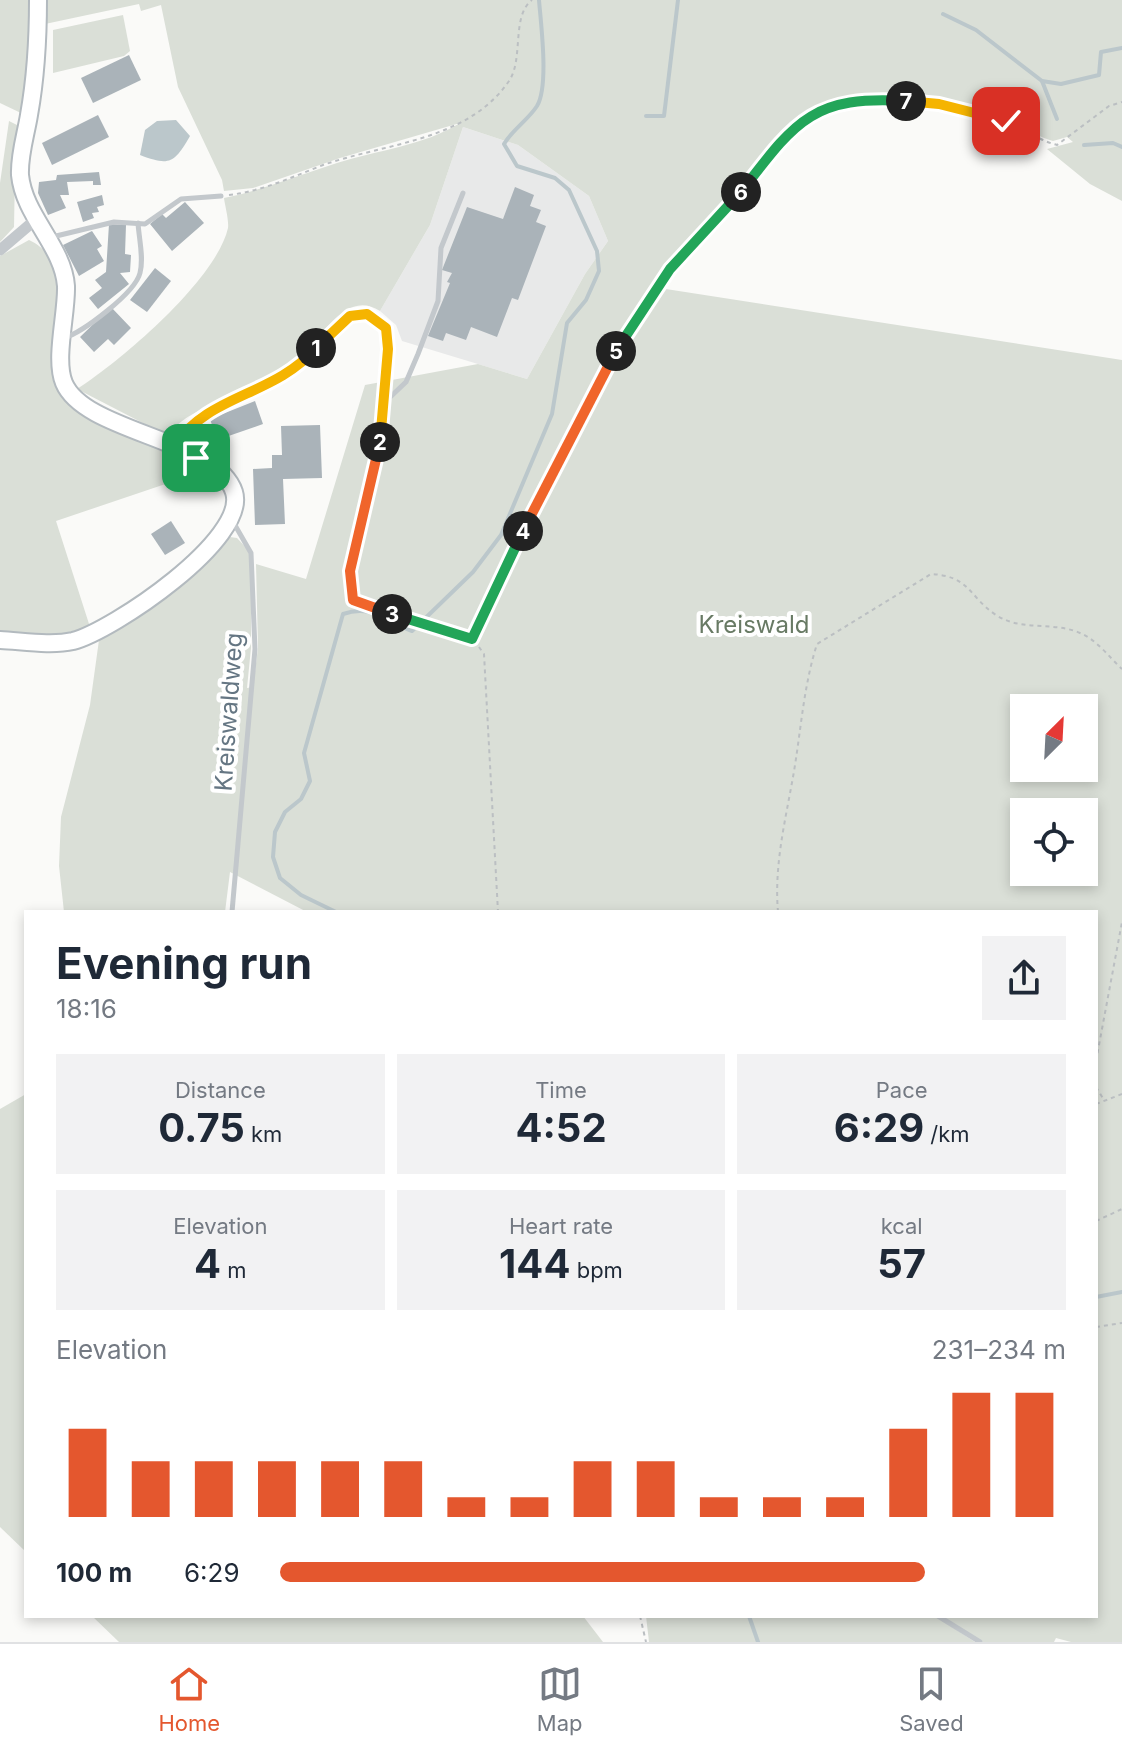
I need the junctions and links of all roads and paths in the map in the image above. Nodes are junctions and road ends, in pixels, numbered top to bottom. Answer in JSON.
{"nodes":[{"id":1,"x":38,"y":0,"type":"edge"},
{"id":2,"x":530,"y":1,"type":"edge"},
{"id":3,"x":1122,"y":102,"type":"edge"},
{"id":4,"x":463,"y":193,"type":"dead end"},
{"id":5,"x":221,"y":196,"type":"joint"},
{"id":6,"x":34,"y":221,"type":"junction"},
{"id":7,"x":138,"y":223,"type":"junction"},
{"id":8,"x":46,"y":239,"type":"junction"},
{"id":9,"x":0,"y":250,"type":"edge"},
{"id":10,"x":64,"y":339,"type":"junction"},
{"id":11,"x":385,"y":401,"type":"junction"},
{"id":12,"x":173,"y":447,"type":"junction"},
{"id":13,"x":231,"y":520,"type":"junction"},
{"id":14,"x":472,"y":639,"type":"junction"},
{"id":15,"x":0,"y":640,"type":"edge"},
{"id":16,"x":1122,"y":669,"type":"edge"},
{"id":17,"x":232,"y":910,"type":"edge"},
{"id":18,"x":498,"y":910,"type":"edge"},
{"id":19,"x":778,"y":910,"type":"edge"},
{"id":20,"x":1122,"y":922,"type":"edge"},
{"id":21,"x":1098,"y":1050,"type":"edge"},
{"id":22,"x":1098,"y":1090,"type":"edge"},
{"id":23,"x":1122,"y":1094,"type":"edge"},
{"id":24,"x":1104,"y":1101,"type":"junction"},
{"id":25,"x":1098,"y":1103,"type":"edge"},
{"id":26,"x":1122,"y":1209,"type":"edge"},
{"id":27,"x":1098,"y":1220,"type":"edge"},
{"id":28,"x":1122,"y":1323,"type":"edge"},
{"id":29,"x":1098,"y":1327,"type":"edge"},
{"id":30,"x":640,"y":1618,"type":"edge"},
{"id":31,"x":941,"y":1618,"type":"edge"},
{"id":32,"x":646,"y":1642,"type":"edge"},
{"id":33,"x":980,"y":1642,"type":"edge"}],
"edges":[{"from":1,"to":6,"type":"street"},
{"from":2,"to":5,"type":"path"},
{"from":3,"to":14,"type":"path"},
{"from":4,"to":11,"type":"lane"},
{"from":5,"to":7,"type":"lane"},
{"from":6,"to":8,"type":"street"},
{"from":6,"to":9,"type":"street"},
{"from":7,"to":8,"type":"lane"},
{"from":7,"to":10,"type":"lane"},
{"from":8,"to":10,"type":"street"},
{"from":10,"to":12,"type":"street"},
{"from":11,"to":12,"type":"lane"},
{"from":11,"to":14,"type":"lane"},
{"from":12,"to":13,"type":"street"},
{"from":13,"to":15,"type":"street"},
{"from":13,"to":17,"type":"lane","name":"Kreiswaldweg"},
{"from":14,"to":18,"type":"path"},
{"from":16,"to":19,"type":"path"},
{"from":20,"to":21,"type":"path"},
{"from":22,"to":24,"type":"path"},
{"from":23,"to":24,"type":"path"},
{"from":24,"to":25,"type":"path"},
{"from":26,"to":27,"type":"path"},
{"from":28,"to":29,"type":"path"},
{"from":30,"to":32,"type":"path"},
{"from":31,"to":33,"type":"lane"}]}
